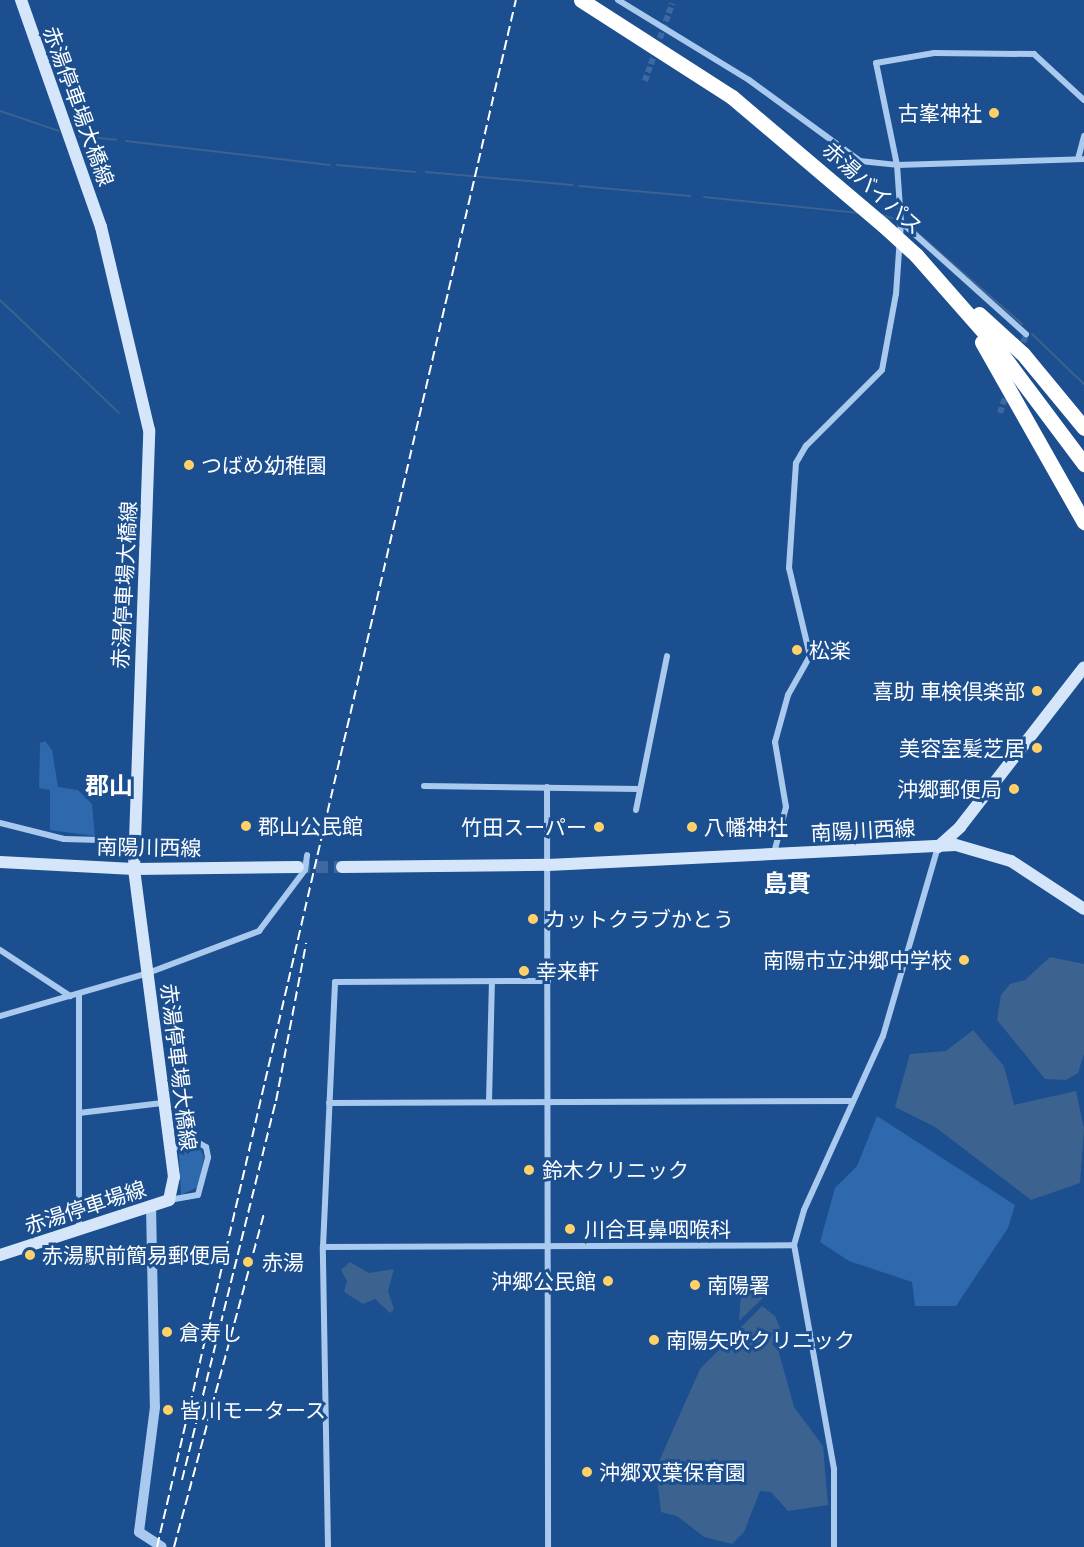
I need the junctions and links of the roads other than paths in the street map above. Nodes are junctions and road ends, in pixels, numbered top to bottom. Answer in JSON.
{"nodes":[{"id":1,"x":21,"y":0,"type":"edge"},
{"id":2,"x":581,"y":0,"type":"edge"},
{"id":3,"x":618,"y":0,"type":"edge"},
{"id":4,"x":1084,"y":100,"type":"edge"},
{"id":5,"x":1084,"y":136,"type":"edge"},
{"id":6,"x":1081,"y":159,"type":"edge"},
{"id":7,"x":897,"y":165,"type":"junction"},
{"id":8,"x":902,"y":222,"type":"junction"},
{"id":9,"x":915,"y":255,"type":"junction"},
{"id":10,"x":959,"y":304,"type":"junction"},
{"id":11,"x":1026,"y":334,"type":"dead end"},
{"id":12,"x":1084,"y":428,"type":"edge"},
{"id":13,"x":1084,"y":464,"type":"edge"},
{"id":14,"x":1084,"y":522,"type":"edge"},
{"id":15,"x":667,"y":656,"type":"dead end"},
{"id":16,"x":1084,"y":667,"type":"edge"},
{"id":17,"x":424,"y":786,"type":"dead end"},
{"id":18,"x":547,"y":787,"type":"junction"},
{"id":19,"x":639,"y":789,"type":"junction"},
{"id":20,"x":636,"y":810,"type":"dead end"},
{"id":21,"x":0,"y":823,"type":"edge"},
{"id":22,"x":136,"y":841,"type":"junction"},
{"id":23,"x":938,"y":847,"type":"junction"},
{"id":24,"x":774,"y":854,"type":"junction"},
{"id":25,"x":307,"y":855,"type":"dead end"},
{"id":26,"x":0,"y":862,"type":"edge"},
{"id":27,"x":548,"y":865,"type":"junction"},
{"id":28,"x":298,"y":867,"type":"tunnel mouth"},
{"id":29,"x":342,"y":867,"type":"tunnel mouth"},
{"id":30,"x":134,"y":869,"type":"junction"},
{"id":31,"x":1084,"y":909,"type":"edge"},
{"id":32,"x":0,"y":950,"type":"edge"},
{"id":33,"x":148,"y":973,"type":"junction"},
{"id":34,"x":548,"y":981,"type":"junction"},
{"id":35,"x":492,"y":982,"type":"junction"},
{"id":36,"x":79,"y":994,"type":"junction"},
{"id":37,"x":70,"y":996,"type":"junction"},
{"id":38,"x":0,"y":1016,"type":"edge"},
{"id":39,"x":853,"y":1101,"type":"junction"},
{"id":40,"x":489,"y":1102,"type":"junction"},
{"id":41,"x":162,"y":1103,"type":"junction"},
{"id":42,"x":329,"y":1103,"type":"junction"},
{"id":43,"x":547,"y":1103,"type":"junction"},
{"id":44,"x":79,"y":1113,"type":"junction"},
{"id":45,"x":170,"y":1151,"type":"junction"},
{"id":46,"x":171,"y":1194,"type":"junction"},
{"id":47,"x":151,"y":1205,"type":"junction"},
{"id":48,"x":79,"y":1229,"type":"junction"},
{"id":49,"x":794,"y":1245,"type":"junction"},
{"id":50,"x":323,"y":1247,"type":"junction"},
{"id":51,"x":547,"y":1247,"type":"junction"},
{"id":52,"x":0,"y":1255,"type":"edge"},
{"id":53,"x":162,"y":1547,"type":"edge"},
{"id":54,"x":328,"y":1547,"type":"edge"},
{"id":55,"x":548,"y":1547,"type":"edge"},
{"id":56,"x":834,"y":1547,"type":"edge"}],
"edges":[{"from":1,"to":22,"type":"main road","name":"赤湯停車場大橋線"},
{"from":2,"to":9,"type":"highway","name":"赤湯バイパス","bridge":true},
{"from":3,"to":7,"type":"street"},
{"from":4,"to":7,"type":"street"},
{"from":5,"to":6,"type":"street"},
{"from":6,"to":7,"type":"street"},
{"from":7,"to":8,"type":"street"},
{"from":8,"to":11,"type":"street"},
{"from":8,"to":24,"type":"street"},
{"from":9,"to":10,"type":"highway","name":"赤湯バイパス"},
{"from":9,"to":12,"type":"highway"},
{"from":10,"to":13,"type":"highway","name":"赤湯バイパス"},
{"from":10,"to":14,"type":"highway"},
{"from":15,"to":19,"type":"street"},
{"from":16,"to":23,"type":"main road","name":"南陽川西線"},
{"from":17,"to":18,"type":"street"},
{"from":18,"to":19,"type":"street"},
{"from":18,"to":27,"type":"street"},
{"from":19,"to":20,"type":"street"},
{"from":21,"to":22,"type":"street"},
{"from":22,"to":30,"type":"main road","name":"赤湯停車場大橋線"},
{"from":23,"to":24,"type":"main road","name":"南陽川西線"},
{"from":23,"to":31,"type":"main road"},
{"from":23,"to":39,"type":"street"},
{"from":24,"to":27,"type":"main road","name":"南陽川西線"},
{"from":25,"to":33,"type":"street"},
{"from":26,"to":30,"type":"main road","name":"南陽川西線"},
{"from":27,"to":29,"type":"main road","name":"南陽川西線"},
{"from":27,"to":34,"type":"street"},
{"from":28,"to":30,"type":"main road","name":"南陽川西線"},
{"from":30,"to":33,"type":"main road","name":"赤湯停車場大橋線"},
{"from":32,"to":37,"type":"street"},
{"from":33,"to":36,"type":"street"},
{"from":33,"to":41,"type":"main road","name":"赤湯停車場大橋線"},
{"from":34,"to":35,"type":"street"},
{"from":34,"to":43,"type":"street"},
{"from":35,"to":40,"type":"street"},
{"from":35,"to":42,"type":"street"},
{"from":36,"to":37,"type":"street"},
{"from":36,"to":44,"type":"street"},
{"from":37,"to":38,"type":"street"},
{"from":39,"to":43,"type":"street"},
{"from":39,"to":49,"type":"street"},
{"from":40,"to":42,"type":"street"},
{"from":40,"to":43,"type":"street"},
{"from":41,"to":44,"type":"street"},
{"from":41,"to":45,"type":"main road","name":"赤湯停車場大橋線"},
{"from":42,"to":50,"type":"street"},
{"from":43,"to":51,"type":"street"},
{"from":44,"to":48,"type":"street"},
{"from":45,"to":46,"type":"main road","name":"赤湯停車場大橋線"},
{"from":45,"to":46,"type":"street"},
{"from":46,"to":47,"type":"main road","name":"赤湯停車場線"},
{"from":47,"to":48,"type":"main road","name":"赤湯停車場線"},
{"from":47,"to":53,"type":"street"},
{"from":48,"to":52,"type":"main road","name":"赤湯停車場線"},
{"from":49,"to":51,"type":"street"},
{"from":49,"to":56,"type":"street"},
{"from":50,"to":51,"type":"street"},
{"from":50,"to":54,"type":"street"},
{"from":51,"to":55,"type":"street"}]}
